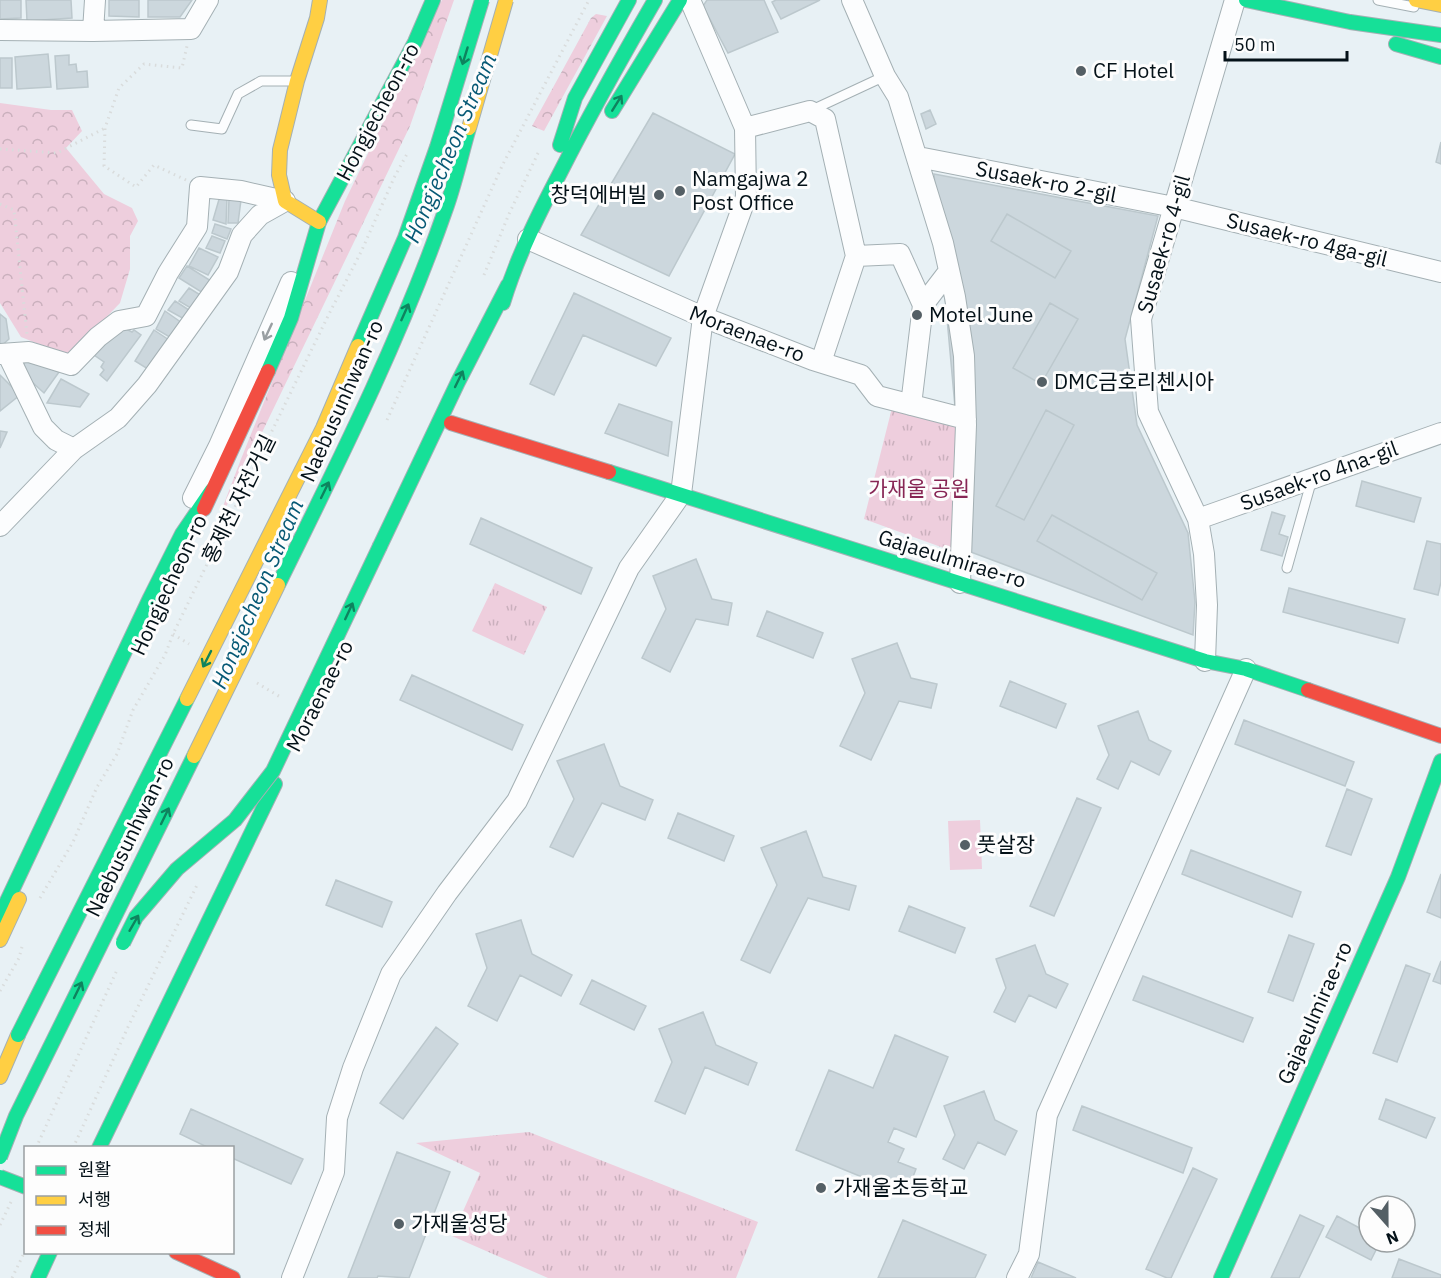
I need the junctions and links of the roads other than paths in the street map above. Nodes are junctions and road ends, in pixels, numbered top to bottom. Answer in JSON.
{"nodes":[{"id":1,"x":95,"y":0,"type":"edge"},
{"id":2,"x":208,"y":0,"type":"edge"},
{"id":3,"x":320,"y":0,"type":"edge"},
{"id":4,"x":433,"y":0,"type":"edge"},
{"id":5,"x":482,"y":0,"type":"edge"},
{"id":6,"x":506,"y":0,"type":"edge"},
{"id":7,"x":628,"y":0,"type":"edge"},
{"id":8,"x":655,"y":0,"type":"edge"},
{"id":9,"x":681,"y":0,"type":"edge"},
{"id":10,"x":690,"y":0,"type":"edge"},
{"id":11,"x":852,"y":0,"type":"edge"},
{"id":12,"x":1235,"y":0,"type":"edge"},
{"id":13,"x":1246,"y":0,"type":"edge"},
{"id":14,"x":1378,"y":0,"type":"edge"},
{"id":15,"x":1416,"y":0,"type":"edge"},
{"id":16,"x":1441,"y":5,"type":"edge"},
{"id":17,"x":1441,"y":12,"type":"edge"},
{"id":18,"x":1350,"y":22,"type":"junction"},
{"id":19,"x":0,"y":30,"type":"edge"},
{"id":20,"x":93,"y":31,"type":"junction"},
{"id":21,"x":1441,"y":35,"type":"edge"},
{"id":22,"x":1441,"y":57,"type":"edge"},
{"id":23,"x":885,"y":76,"type":"junction"},
{"id":24,"x":297,"y":81,"type":"junction"},
{"id":25,"x":810,"y":111,"type":"junction"},
{"id":26,"x":191,"y":126,"type":"dead end"},
{"id":27,"x":745,"y":128,"type":"junction"},
{"id":28,"x":918,"y":157,"type":"junction"},
{"id":29,"x":285,"y":201,"type":"junction"},
{"id":30,"x":1174,"y":207,"type":"junction"},
{"id":31,"x":536,"y":220,"type":"junction"},
{"id":32,"x":319,"y":222,"type":"junction"},
{"id":33,"x":528,"y":239,"type":"junction"},
{"id":34,"x":856,"y":256,"type":"junction"},
{"id":35,"x":949,"y":271,"type":"junction"},
{"id":36,"x":1441,"y":272,"type":"edge"},
{"id":37,"x":508,"y":285,"type":"junction"},
{"id":38,"x":923,"y":305,"type":"junction"},
{"id":39,"x":703,"y":317,"type":"junction"},
{"id":40,"x":4,"y":355,"type":"edge"},
{"id":41,"x":821,"y":362,"type":"junction"},
{"id":42,"x":911,"y":405,"type":"junction"},
{"id":43,"x":966,"y":420,"type":"junction"},
{"id":44,"x":450,"y":423,"type":"junction"},
{"id":45,"x":1441,"y":433,"type":"edge"},
{"id":46,"x":74,"y":449,"type":"junction"},
{"id":47,"x":1312,"y":479,"type":"junction"},
{"id":48,"x":212,"y":490,"type":"junction"},
{"id":49,"x":681,"y":494,"type":"junction"},
{"id":50,"x":1198,"y":519,"type":"junction"},
{"id":51,"x":0,"y":526,"type":"edge"},
{"id":52,"x":1287,"y":568,"type":"dead end"},
{"id":53,"x":960,"y":583,"type":"junction"},
{"id":54,"x":1205,"y":661,"type":"junction"},
{"id":55,"x":1246,"y":669,"type":"junction"},
{"id":56,"x":1441,"y":736,"type":"edge"},
{"id":57,"x":1441,"y":761,"type":"edge"},
{"id":58,"x":0,"y":896,"type":"edge"},
{"id":59,"x":0,"y":916,"type":"edge"},
{"id":60,"x":0,"y":940,"type":"edge"},
{"id":61,"x":114,"y":958,"type":"dead end"},
{"id":62,"x":90,"y":997,"type":"dead end"},
{"id":63,"x":0,"y":1077,"type":"edge"},
{"id":64,"x":16,"y":1116,"type":"junction"},
{"id":65,"x":100,"y":1146,"type":"edge"},
{"id":66,"x":0,"y":1157,"type":"edge"},
{"id":67,"x":0,"y":1177,"type":"edge"},
{"id":68,"x":24,"y":1185,"type":"edge"},
{"id":69,"x":49,"y":1254,"type":"edge"},
{"id":70,"x":180,"y":1254,"type":"edge"},
{"id":71,"x":38,"y":1278,"type":"edge"},
{"id":72,"x":232,"y":1278,"type":"edge"},
{"id":73,"x":292,"y":1278,"type":"edge"},
{"id":74,"x":1017,"y":1278,"type":"edge"},
{"id":75,"x":1221,"y":1278,"type":"edge"}],
"edges":[{"from":1,"to":20,"type":"street"},
{"from":2,"to":20,"type":"street"},
{"from":3,"to":24,"type":"main road"},
{"from":4,"to":32,"type":"main road","name":"Hongjecheon-ro"},
{"from":5,"to":63,"type":"main road","name":"Naebusunhwan-ro","one_way":true,"bridge":true},
{"from":64,"to":6,"type":"main road","name":"Naebusunhwan-ro","one_way":true,"bridge":true},
{"from":7,"to":31,"type":"main road"},
{"from":8,"to":31,"type":"main road","name":"Moraenae-ro"},
{"from":31,"to":9,"type":"main road","one_way":true},
{"from":10,"to":27,"type":"street"},
{"from":11,"to":23,"type":"street"},
{"from":12,"to":30,"type":"street","name":"Susaek-ro 4-gil"},
{"from":13,"to":18,"type":"main road"},
{"from":14,"to":17,"type":"lane"},
{"from":15,"to":16,"type":"main road"},
{"from":18,"to":21,"type":"main road"},
{"from":18,"to":22,"type":"main road"},
{"from":19,"to":20,"type":"street"},
{"from":23,"to":25,"type":"lane"},
{"from":23,"to":28,"type":"street"},
{"from":24,"to":26,"type":"lane"},
{"from":24,"to":29,"type":"main road"},
{"from":25,"to":27,"type":"street"},
{"from":25,"to":34,"type":"street"},
{"from":27,"to":39,"type":"street"},
{"from":28,"to":30,"type":"street","name":"Susaek-ro 2-gil"},
{"from":28,"to":35,"type":"street"},
{"from":29,"to":32,"type":"main road"},
{"from":29,"to":40,"type":"street"},
{"from":29,"to":46,"type":"street"},
{"from":30,"to":36,"type":"street","name":"Susaek-ro 4ga-gil"},
{"from":30,"to":50,"type":"street","name":"Susaek-ro 4-gil"},
{"from":31,"to":33,"type":"main road","name":"Moraenae-ro"},
{"from":32,"to":48,"type":"main road","name":"Hongjecheon-ro"},
{"from":32,"to":58,"type":"street","name":"Hongjecheon-ro","one_way":true},
{"from":33,"to":37,"type":"main road","name":"Moraenae-ro"},
{"from":33,"to":39,"type":"street","name":"Moraenae-ro"},
{"from":34,"to":38,"type":"street"},
{"from":34,"to":41,"type":"street"},
{"from":35,"to":38,"type":"street"},
{"from":35,"to":43,"type":"street"},
{"from":37,"to":44,"type":"main road","name":"Moraenae-ro"},
{"from":61,"to":37,"type":"main road","one_way":true,"bridge":true},
{"from":38,"to":42,"type":"street"},
{"from":39,"to":41,"type":"street","name":"Moraenae-ro"},
{"from":39,"to":49,"type":"street"},
{"from":40,"to":46,"type":"street"},
{"from":41,"to":42,"type":"street","name":"Moraenae-ro"},
{"from":42,"to":43,"type":"street","name":"Moraenae-ro"},
{"from":43,"to":53,"type":"street"},
{"from":44,"to":49,"type":"main road","name":"Gajaeulmirae-ro"},
{"from":44,"to":65,"type":"main road","name":"Moraenae-ro"},
{"from":45,"to":47,"type":"street","name":"Susaek-ro 4na-gil"},
{"from":46,"to":51,"type":"street"},
{"from":47,"to":50,"type":"street","name":"Susaek-ro 4na-gil"},
{"from":47,"to":52,"type":"lane"},
{"from":48,"to":59,"type":"main road"},
{"from":48,"to":60,"type":"main road","name":"Hongjecheon-ro"},
{"from":49,"to":53,"type":"main road","name":"Gajaeulmirae-ro"},
{"from":49,"to":73,"type":"street"},
{"from":50,"to":54,"type":"street","name":"Susaek-ro 4-gil"},
{"from":53,"to":54,"type":"main road","name":"Gajaeulmirae-ro"},
{"from":54,"to":55,"type":"main road","name":"Gajaeulmirae-ro"},
{"from":55,"to":56,"type":"main road","name":"Gajaeulmirae-ro"},
{"from":55,"to":74,"type":"street"},
{"from":57,"to":75,"type":"main road","name":"Gajaeulmirae-ro"},
{"from":62,"to":64,"type":"main road","bridge":true},
{"from":64,"to":66,"type":"main road","name":"Naebusunhwan-ro","bridge":true},
{"from":67,"to":68,"type":"main road","bridge":true},
{"from":69,"to":71,"type":"main road"},
{"from":70,"to":72,"type":"main road"}]}
